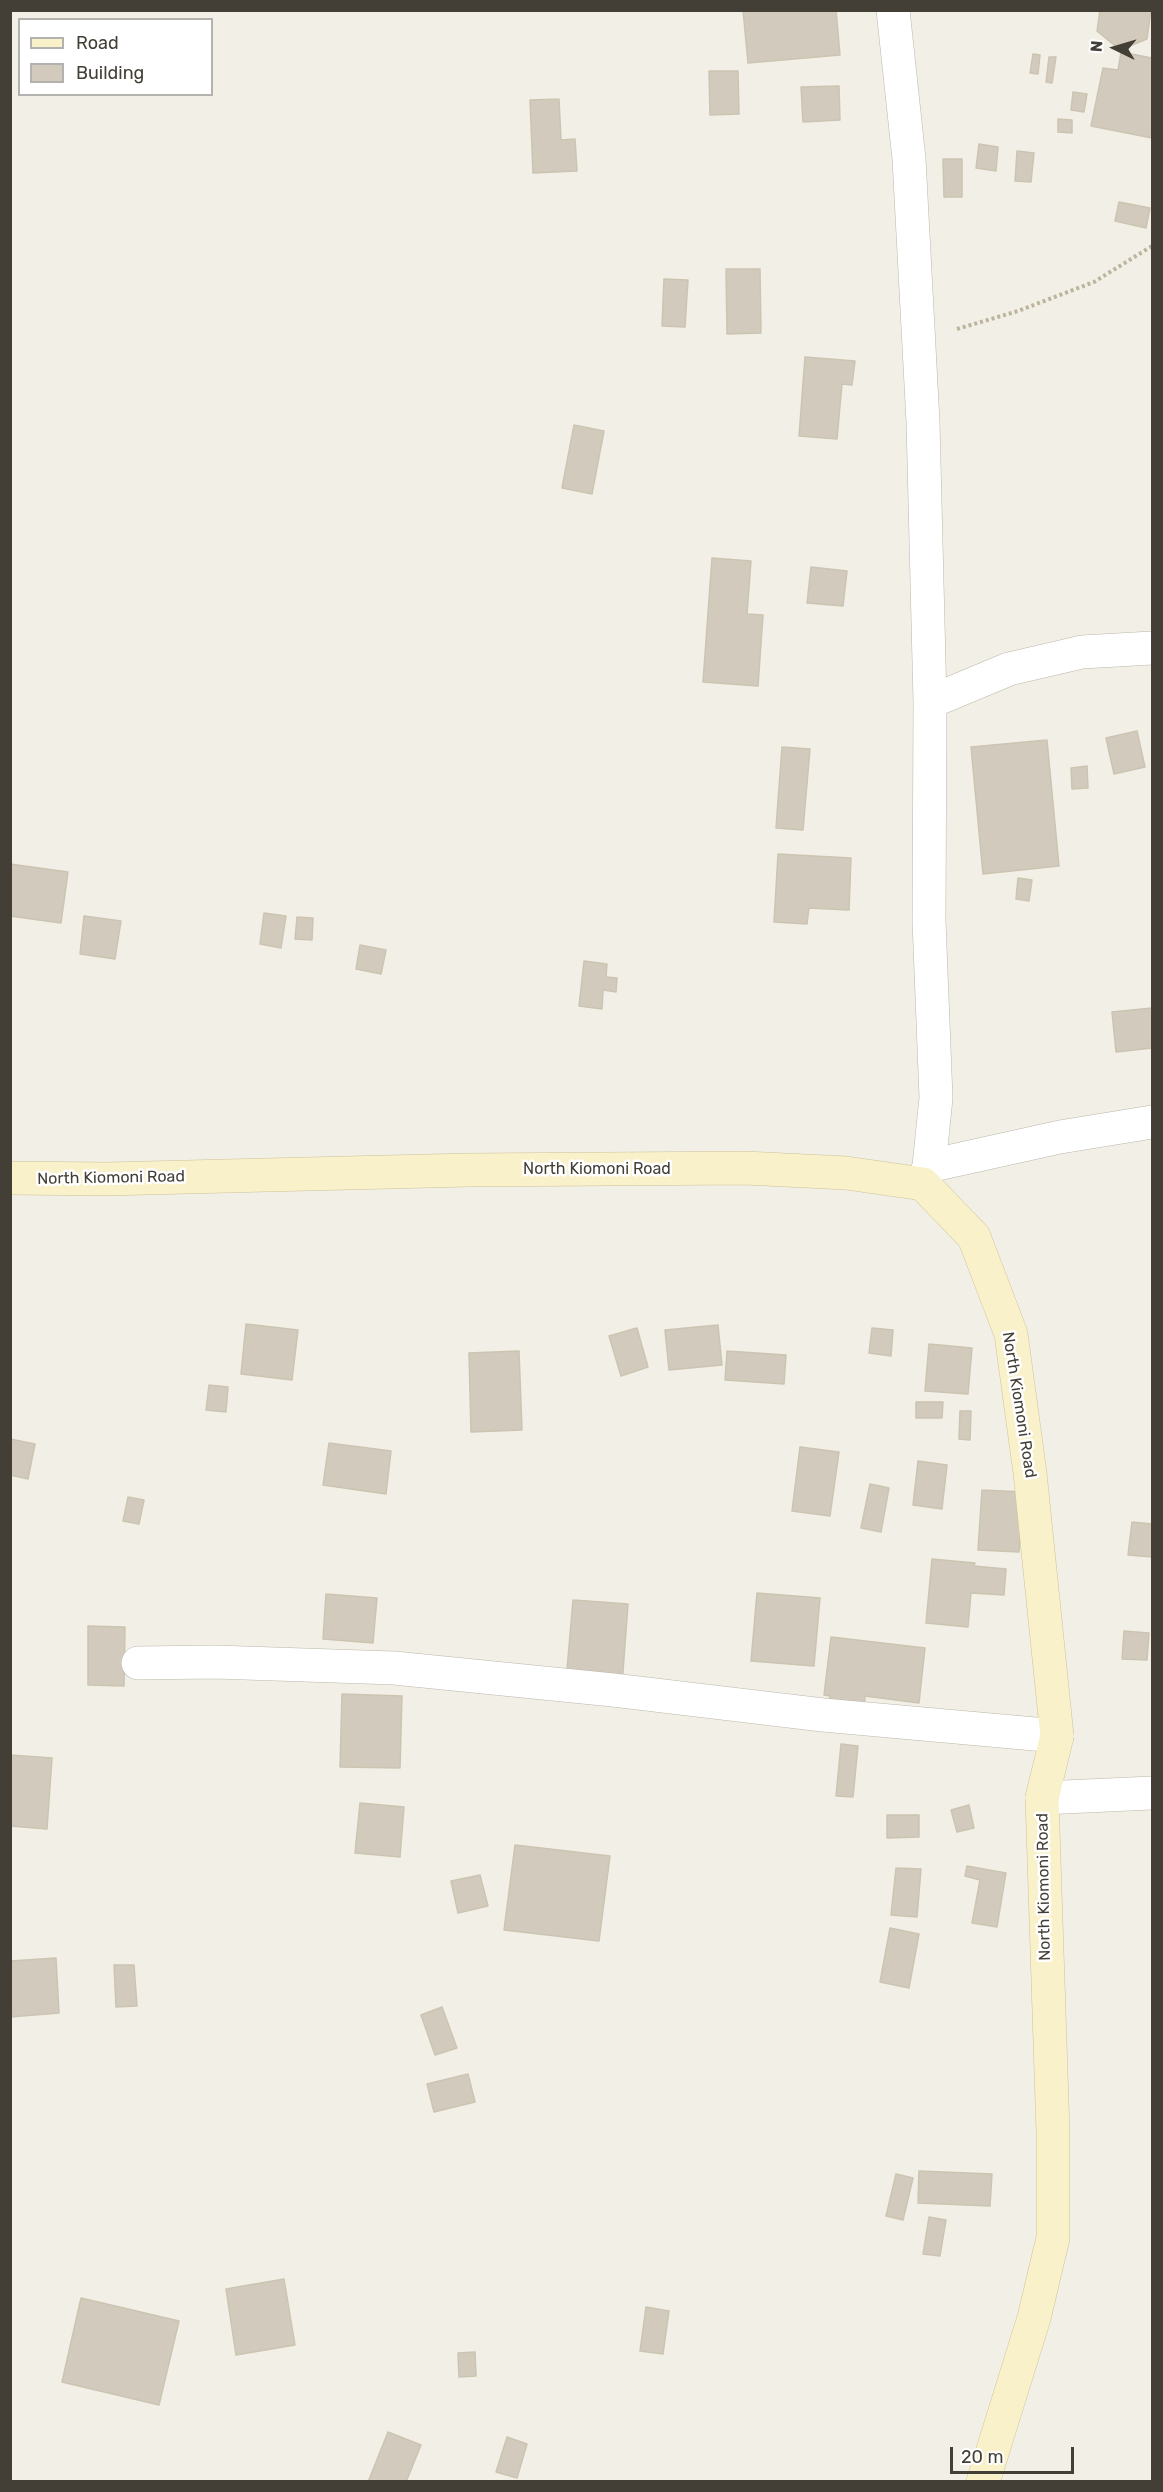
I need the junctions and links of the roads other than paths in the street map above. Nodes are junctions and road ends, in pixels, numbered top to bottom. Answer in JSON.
{"nodes":[{"id":1,"x":893,"y":10,"type":"edge"},
{"id":2,"x":1152,"y":648,"type":"edge"},
{"id":3,"x":930,"y":702,"type":"junction"},
{"id":4,"x":1152,"y":1122,"type":"edge"},
{"id":5,"x":926,"y":1175,"type":"junction"},
{"id":6,"x":10,"y":1178,"type":"edge"},
{"id":7,"x":138,"y":1663,"type":"dead end"},
{"id":8,"x":1057,"y":1736,"type":"junction"},
{"id":9,"x":1152,"y":1793,"type":"edge"},
{"id":10,"x":1042,"y":1798,"type":"junction"},
{"id":11,"x":983,"y":2481,"type":"edge"}],
"edges":[{"from":1,"to":3,"type":"street"},
{"from":2,"to":3,"type":"street"},
{"from":3,"to":5,"type":"street"},
{"from":4,"to":5,"type":"street"},
{"from":5,"to":6,"type":"main road","name":"North Kiomoni Road"},
{"from":5,"to":8,"type":"main road","name":"North Kiomoni Road"},
{"from":7,"to":8,"type":"street"},
{"from":8,"to":10,"type":"main road","name":"North Kiomoni Road"},
{"from":9,"to":10,"type":"street"},
{"from":10,"to":11,"type":"main road","name":"North Kiomoni Road"}]}
